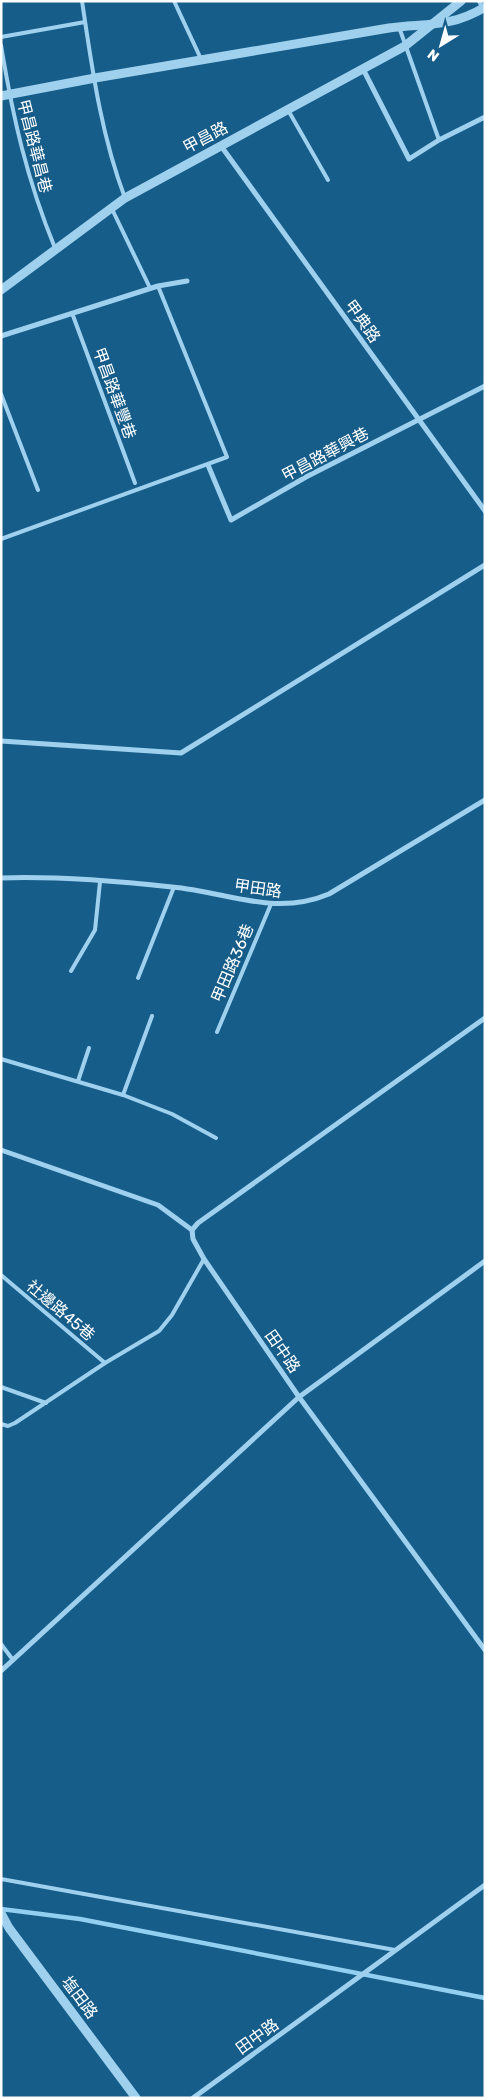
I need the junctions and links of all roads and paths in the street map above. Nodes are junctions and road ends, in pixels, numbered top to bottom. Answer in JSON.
{"nodes":[{"id":1,"x":82,"y":1,"type":"edge"},
{"id":2,"x":174,"y":1,"type":"edge"},
{"id":3,"x":460,"y":1,"type":"edge"},
{"id":4,"x":482,"y":6,"type":"edge"},
{"id":5,"x":85,"y":22,"type":"junction"},
{"id":6,"x":433,"y":26,"type":"junction"},
{"id":7,"x":399,"y":27,"type":"junction"},
{"id":8,"x":1,"y":36,"type":"edge"},
{"id":9,"x":1,"y":45,"type":"edge"},
{"id":10,"x":405,"y":46,"type":"junction"},
{"id":11,"x":200,"y":59,"type":"junction"},
{"id":12,"x":363,"y":69,"type":"junction"},
{"id":13,"x":95,"y":78,"type":"junction"},
{"id":14,"x":5,"y":96,"type":"edge"},
{"id":15,"x":288,"y":110,"type":"junction"},
{"id":16,"x":485,"y":117,"type":"edge"},
{"id":17,"x":440,"y":140,"type":"junction"},
{"id":18,"x":221,"y":146,"type":"junction"},
{"id":19,"x":328,"y":180,"type":"dead end"},
{"id":20,"x":125,"y":198,"type":"junction"},
{"id":21,"x":112,"y":208,"type":"junction"},
{"id":22,"x":56,"y":250,"type":"junction"},
{"id":23,"x":187,"y":281,"type":"dead end"},
{"id":24,"x":158,"y":286,"type":"junction"},
{"id":25,"x":150,"y":288,"type":"junction"},
{"id":26,"x":1,"y":290,"type":"edge"},
{"id":27,"x":72,"y":313,"type":"junction"},
{"id":28,"x":1,"y":336,"type":"edge"},
{"id":29,"x":485,"y":386,"type":"edge"},
{"id":30,"x":1,"y":394,"type":"edge"},
{"id":31,"x":418,"y":419,"type":"junction"},
{"id":32,"x":208,"y":465,"type":"junction"},
{"id":33,"x":135,"y":483,"type":"dead end"},
{"id":34,"x":38,"y":490,"type":"dead end"},
{"id":35,"x":485,"y":511,"type":"edge"},
{"id":36,"x":1,"y":539,"type":"edge"},
{"id":37,"x":485,"y":565,"type":"edge"},
{"id":38,"x":1,"y":741,"type":"edge"},
{"id":39,"x":485,"y":800,"type":"edge"},
{"id":40,"x":1,"y":878,"type":"edge"},
{"id":41,"x":100,"y":882,"type":"junction"},
{"id":42,"x":174,"y":887,"type":"junction"},
{"id":43,"x":271,"y":904,"type":"junction"},
{"id":44,"x":71,"y":971,"type":"dead end"},
{"id":45,"x":138,"y":978,"type":"dead end"},
{"id":46,"x":152,"y":1016,"type":"dead end"},
{"id":47,"x":485,"y":1018,"type":"edge"},
{"id":48,"x":217,"y":1032,"type":"dead end"},
{"id":49,"x":89,"y":1048,"type":"dead end"},
{"id":50,"x":1,"y":1059,"type":"edge"},
{"id":51,"x":78,"y":1081,"type":"junction"},
{"id":52,"x":123,"y":1095,"type":"junction"},
{"id":53,"x":216,"y":1138,"type":"dead end"},
{"id":54,"x":1,"y":1150,"type":"edge"},
{"id":55,"x":192,"y":1230,"type":"junction"},
{"id":56,"x":204,"y":1259,"type":"junction"},
{"id":57,"x":485,"y":1261,"type":"edge"},
{"id":58,"x":1,"y":1275,"type":"edge"},
{"id":59,"x":105,"y":1363,"type":"junction"},
{"id":60,"x":1,"y":1387,"type":"edge"},
{"id":61,"x":299,"y":1397,"type":"junction"},
{"id":62,"x":46,"y":1403,"type":"junction"},
{"id":63,"x":1,"y":1424,"type":"edge"},
{"id":64,"x":1,"y":1644,"type":"edge"},
{"id":65,"x":485,"y":1650,"type":"edge"},
{"id":66,"x":14,"y":1660,"type":"junction"},
{"id":67,"x":1,"y":1671,"type":"edge"},
{"id":68,"x":1,"y":1879,"type":"edge"},
{"id":69,"x":485,"y":1885,"type":"edge"},
{"id":70,"x":2,"y":1914,"type":"edge"},
{"id":71,"x":5,"y":1927,"type":"edge"},
{"id":72,"x":395,"y":1950,"type":"junction"},
{"id":73,"x":136,"y":2098,"type":"edge"},
{"id":74,"x":193,"y":2098,"type":"edge"}],
"edges":[{"from":1,"to":5,"type":"lane"},
{"from":2,"to":11,"type":"lane"},
{"from":3,"to":6,"type":"street","name":"甲昌路"},
{"from":4,"to":6,"type":"street","name":"甲昌路"},
{"from":5,"to":8,"type":"lane"},
{"from":5,"to":13,"type":"lane"},
{"from":6,"to":7,"type":"street"},
{"from":6,"to":10,"type":"street","name":"甲昌路"},
{"from":7,"to":10,"type":"lane"},
{"from":7,"to":11,"type":"street"},
{"from":9,"to":14,"type":"lane","name":"甲昌路華昌巷"},
{"from":10,"to":12,"type":"street","name":"甲昌路"},
{"from":10,"to":17,"type":"lane"},
{"from":11,"to":13,"type":"street"},
{"from":12,"to":15,"type":"street","name":"甲昌路"},
{"from":12,"to":17,"type":"street"},
{"from":13,"to":14,"type":"street"},
{"from":13,"to":20,"type":"lane"},
{"from":14,"to":22,"type":"lane","name":"甲昌路華昌巷"},
{"from":15,"to":18,"type":"street","name":"甲昌路"},
{"from":15,"to":19,"type":"lane"},
{"from":16,"to":17,"type":"street"},
{"from":18,"to":20,"type":"street","name":"甲昌路"},
{"from":18,"to":31,"type":"street","name":"甲典路"},
{"from":20,"to":21,"type":"street","name":"甲昌路"},
{"from":21,"to":22,"type":"street","name":"甲昌路"},
{"from":21,"to":25,"type":"lane"},
{"from":22,"to":26,"type":"street","name":"甲昌路"},
{"from":23,"to":24,"type":"street"},
{"from":24,"to":25,"type":"street"},
{"from":24,"to":32,"type":"lane"},
{"from":25,"to":27,"type":"street"},
{"from":27,"to":28,"type":"street"},
{"from":27,"to":33,"type":"lane","name":"甲昌路華豐巷"},
{"from":29,"to":31,"type":"street","name":"甲昌路華興巷"},
{"from":30,"to":34,"type":"lane"},
{"from":31,"to":32,"type":"street","name":"甲昌路華興巷"},
{"from":31,"to":35,"type":"street","name":"甲典路"},
{"from":32,"to":36,"type":"lane"},
{"from":37,"to":38,"type":"street"},
{"from":39,"to":43,"type":"street","name":"甲田路"},
{"from":40,"to":41,"type":"street","name":"甲田路"},
{"from":41,"to":42,"type":"street","name":"甲田路"},
{"from":41,"to":44,"type":"lane"},
{"from":42,"to":43,"type":"street","name":"甲田路"},
{"from":42,"to":45,"type":"lane"},
{"from":43,"to":48,"type":"lane","name":"甲田路36巷"},
{"from":46,"to":52,"type":"lane"},
{"from":47,"to":55,"type":"street"},
{"from":49,"to":51,"type":"lane"},
{"from":50,"to":51,"type":"lane"},
{"from":51,"to":52,"type":"lane"},
{"from":52,"to":53,"type":"lane"},
{"from":54,"to":55,"type":"street"},
{"from":55,"to":56,"type":"street","name":"田中路"},
{"from":56,"to":59,"type":"lane"},
{"from":56,"to":61,"type":"street","name":"田中路"},
{"from":57,"to":61,"type":"street"},
{"from":58,"to":59,"type":"lane","name":"社邊路45巷"},
{"from":59,"to":62,"type":"lane"},
{"from":60,"to":62,"type":"lane"},
{"from":61,"to":65,"type":"street","name":"田中路"},
{"from":61,"to":66,"type":"street"},
{"from":62,"to":63,"type":"lane"},
{"from":64,"to":66,"type":"lane"},
{"from":66,"to":67,"type":"street"},
{"from":68,"to":72,"type":"lane"},
{"from":69,"to":72,"type":"street"},
{"from":70,"to":71,"type":"street","name":"塩田路"},
{"from":71,"to":73,"type":"street","name":"塩田路"},
{"from":72,"to":74,"type":"street","name":"田中路"}]}
